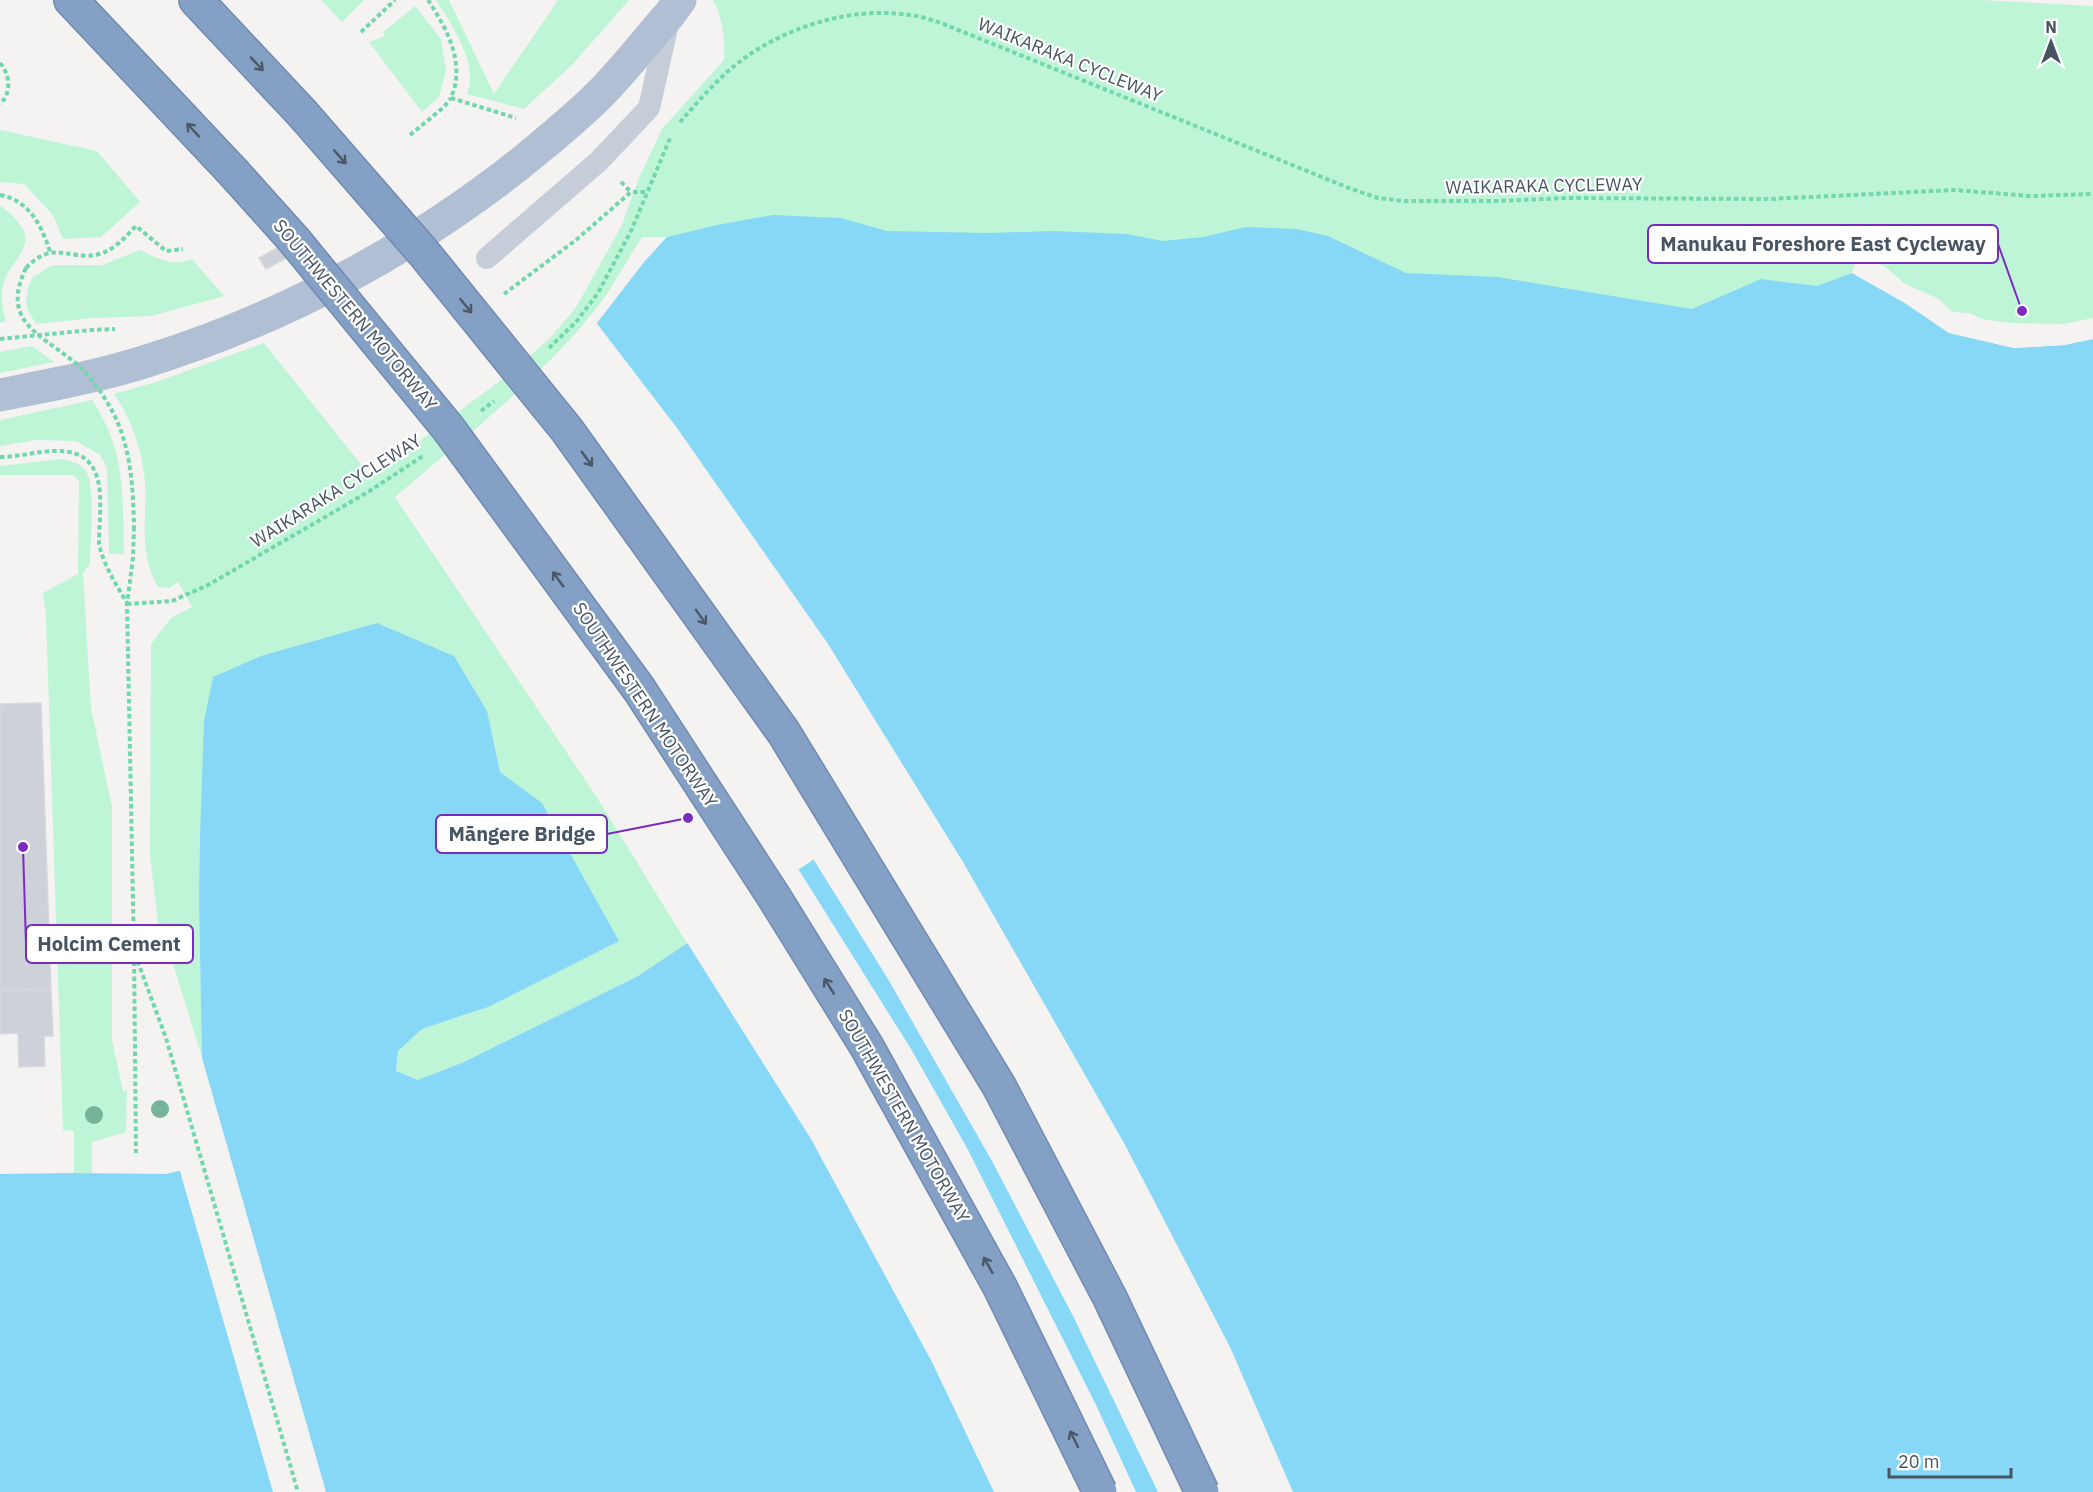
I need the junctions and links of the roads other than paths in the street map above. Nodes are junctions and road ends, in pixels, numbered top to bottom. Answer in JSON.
{"nodes":[{"id":1,"x":71,"y":0,"type":"edge"},
{"id":2,"x":205,"y":7,"type":"edge"},
{"id":3,"x":675,"y":7,"type":"edge"},
{"id":4,"x":487,"y":258,"type":"dead end"},
{"id":5,"x":0,"y":395,"type":"edge"},
{"id":6,"x":1100,"y":1492,"type":"edge"},
{"id":7,"x":1202,"y":1492,"type":"edge"}],
"edges":[{"from":6,"to":1,"type":"highway","name":"SOUTHWESTERN MOTORWAY","one_way":true,"bridge":true},
{"from":2,"to":7,"type":"highway","one_way":true,"bridge":true},
{"from":3,"to":4,"type":"lane"},
{"from":3,"to":5,"type":"main road"}]}
